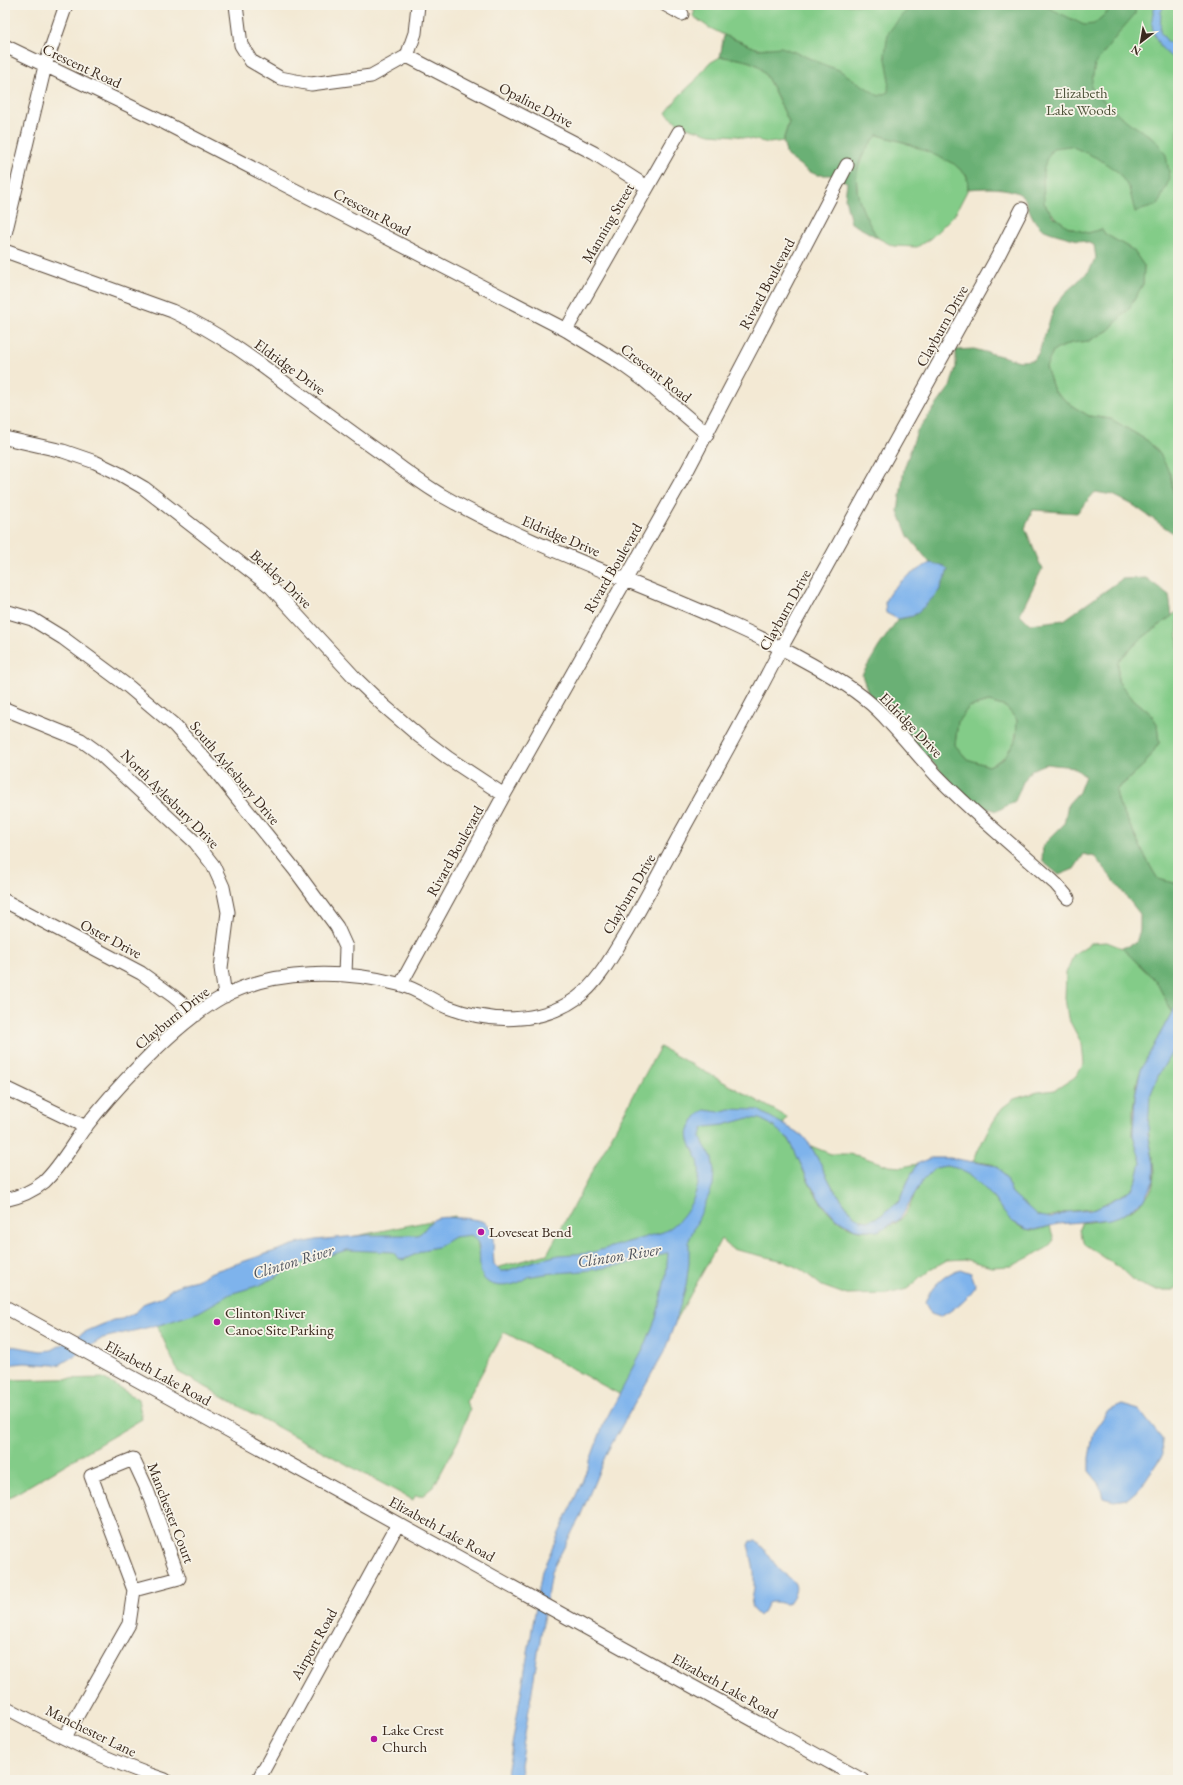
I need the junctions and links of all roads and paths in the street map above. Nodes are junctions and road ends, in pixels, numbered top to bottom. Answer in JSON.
{"nodes":[{"id":1,"x":66,"y":5,"type":"edge"},
{"id":2,"x":236,"y":5,"type":"edge"},
{"id":3,"x":418,"y":5,"type":"edge"},
{"id":4,"x":666,"y":5,"type":"edge"},
{"id":5,"x":682,"y":14,"type":"dead end"},
{"id":6,"x":5,"y":46,"type":"edge"},
{"id":7,"x":407,"y":56,"type":"junction"},
{"id":8,"x":45,"y":66,"type":"junction"},
{"id":9,"x":679,"y":132,"type":"dead end"},
{"id":10,"x":847,"y":165,"type":"dead end"},
{"id":11,"x":647,"y":187,"type":"junction"},
{"id":12,"x":1022,"y":209,"type":"dead end"},
{"id":13,"x":5,"y":234,"type":"edge"},
{"id":14,"x":5,"y":251,"type":"edge"},
{"id":15,"x":566,"y":330,"type":"junction"},
{"id":16,"x":707,"y":434,"type":"junction"},
{"id":17,"x":5,"y":438,"type":"edge"},
{"id":18,"x":624,"y":581,"type":"junction"},
{"id":19,"x":5,"y":611,"type":"edge"},
{"id":20,"x":781,"y":648,"type":"junction"},
{"id":21,"x":5,"y":709,"type":"edge"},
{"id":22,"x":504,"y":795,"type":"junction"},
{"id":23,"x":1068,"y":898,"type":"dead end"},
{"id":24,"x":5,"y":901,"type":"edge"},
{"id":25,"x":345,"y":975,"type":"junction"},
{"id":26,"x":401,"y":984,"type":"junction"},
{"id":27,"x":225,"y":996,"type":"junction"},
{"id":28,"x":196,"y":1015,"type":"junction"},
{"id":29,"x":5,"y":1088,"type":"edge"},
{"id":30,"x":86,"y":1127,"type":"junction"},
{"id":31,"x":5,"y":1200,"type":"edge"},
{"id":32,"x":5,"y":1308,"type":"edge"},
{"id":33,"x":398,"y":1524,"type":"junction"},
{"id":34,"x":134,"y":1590,"type":"junction"},
{"id":35,"x":5,"y":1707,"type":"edge"},
{"id":36,"x":65,"y":1737,"type":"junction"},
{"id":37,"x":165,"y":1780,"type":"edge"},
{"id":38,"x":258,"y":1780,"type":"edge"},
{"id":39,"x":862,"y":1780,"type":"edge"}],
"edges":[{"from":1,"to":8,"type":"street"},
{"from":2,"to":7,"type":"street"},
{"from":3,"to":7,"type":"street"},
{"from":4,"to":5,"type":"street"},
{"from":6,"to":8,"type":"street","name":"Crescent Road"},
{"from":7,"to":11,"type":"street","name":"Opaline Drive"},
{"from":8,"to":13,"type":"street"},
{"from":8,"to":15,"type":"street","name":"Crescent Road"},
{"from":9,"to":11,"type":"street","name":"Manning Street"},
{"from":10,"to":16,"type":"street","name":"Rivard Boulevard"},
{"from":11,"to":15,"type":"street","name":"Manning Street"},
{"from":12,"to":20,"type":"street","name":"Clayburn Drive"},
{"from":14,"to":18,"type":"street","name":"Eldridge Drive"},
{"from":15,"to":16,"type":"street","name":"Crescent Road"},
{"from":16,"to":18,"type":"street","name":"Rivard Boulevard"},
{"from":17,"to":22,"type":"street","name":"Berkley Drive"},
{"from":18,"to":20,"type":"street","name":"Eldridge Drive"},
{"from":18,"to":22,"type":"street","name":"Rivard Boulevard"},
{"from":19,"to":25,"type":"street","name":"South Aylesbury Drive"},
{"from":20,"to":23,"type":"street","name":"Eldridge Drive"},
{"from":20,"to":26,"type":"street","name":"Clayburn Drive"},
{"from":21,"to":27,"type":"street","name":"North Aylesbury Drive"},
{"from":22,"to":26,"type":"street","name":"Rivard Boulevard"},
{"from":24,"to":28,"type":"street","name":"Oster Drive"},
{"from":25,"to":26,"type":"street","name":"Clayburn Drive"},
{"from":25,"to":27,"type":"street","name":"Clayburn Drive"},
{"from":27,"to":28,"type":"street","name":"Clayburn Drive"},
{"from":28,"to":30,"type":"street","name":"Clayburn Drive"},
{"from":29,"to":30,"type":"street"},
{"from":30,"to":31,"type":"street","name":"Clayburn Drive"},
{"from":32,"to":33,"type":"street","name":"Elizabeth Lake Road"},
{"from":33,"to":38,"type":"street","name":"Airport Road"},
{"from":33,"to":39,"type":"street","name":"Elizabeth Lake Road"},
{"from":34,"to":34,"type":"street","name":"Manchester Court"},
{"from":34,"to":36,"type":"street","name":"Manchester Court"},
{"from":35,"to":36,"type":"street","name":"Manchester Lane"},
{"from":36,"to":37,"type":"street","name":"Manchester Lane"}]}
